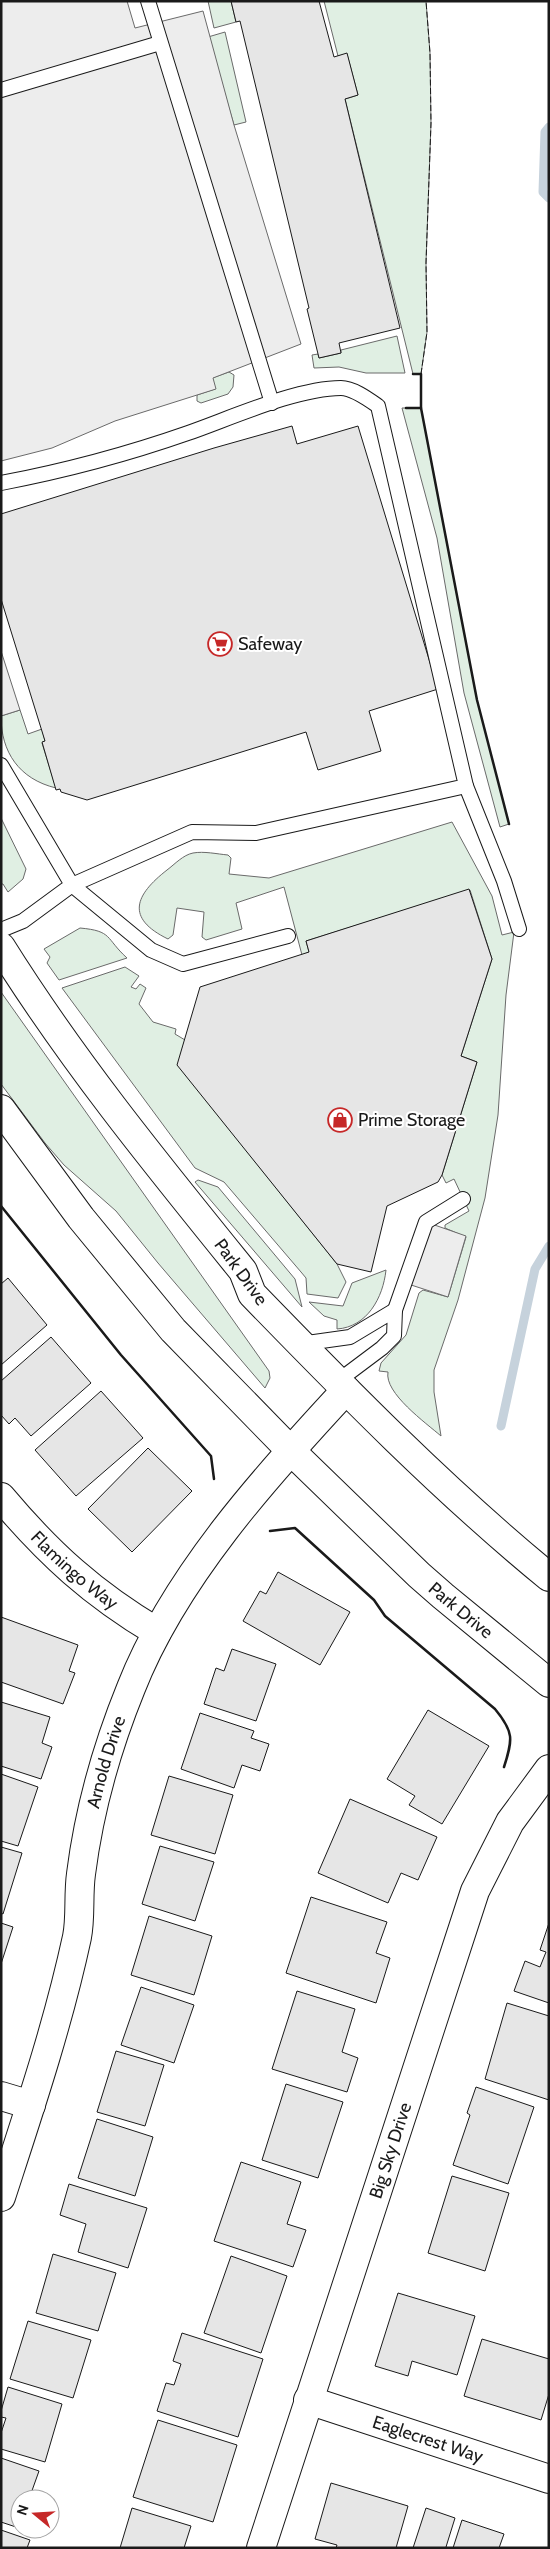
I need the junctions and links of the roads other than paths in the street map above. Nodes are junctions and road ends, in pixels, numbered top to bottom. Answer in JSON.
{"nodes":[{"id":1,"x":148,"y":1,"type":"edge"},
{"id":2,"x":160,"y":43,"type":"junction"},
{"id":3,"x":1,"y":90,"type":"edge"},
{"id":4,"x":272,"y":403,"type":"junction"},
{"id":5,"x":1,"y":483,"type":"edge"},
{"id":6,"x":1,"y":765,"type":"edge"},
{"id":7,"x":466,"y":786,"type":"junction"},
{"id":8,"x":72,"y":885,"type":"junction"},
{"id":9,"x":519,"y":929,"type":"dead end"},
{"id":10,"x":1,"y":930,"type":"edge"},
{"id":11,"x":288,"y":936,"type":"dead end"},
{"id":12,"x":1,"y":947,"type":"edge"},
{"id":13,"x":1,"y":1108,"type":"edge"},
{"id":14,"x":463,"y":1199,"type":"dead end"},
{"id":15,"x":395,"y":1310,"type":"junction"},
{"id":16,"x":300,"y":1344,"type":"junction"},
{"id":17,"x":342,"y":1386,"type":"junction"},
{"id":18,"x":290,"y":1450,"type":"junction"},
{"id":19,"x":1,"y":1497,"type":"edge"},
{"id":20,"x":549,"y":1577,"type":"edge"},
{"id":21,"x":157,"y":1632,"type":"junction"},
{"id":22,"x":549,"y":1683,"type":"edge"},
{"id":23,"x":549,"y":1769,"type":"edge"},
{"id":24,"x":1,"y":2096,"type":"edge"},
{"id":25,"x":31,"y":2105,"type":"junction"},
{"id":26,"x":1,"y":2196,"type":"edge"},
{"id":27,"x":308,"y":2400,"type":"junction"},
{"id":28,"x":549,"y":2479,"type":"edge"},
{"id":29,"x":262,"y":2548,"type":"edge"}],
"edges":[{"from":1,"to":2,"type":"lane"},
{"from":2,"to":3,"type":"lane"},
{"from":2,"to":4,"type":"lane"},
{"from":4,"to":5,"type":"lane"},
{"from":4,"to":7,"type":"lane"},
{"from":6,"to":8,"type":"lane"},
{"from":7,"to":8,"type":"lane"},
{"from":7,"to":9,"type":"lane"},
{"from":8,"to":10,"type":"lane"},
{"from":8,"to":11,"type":"lane"},
{"from":12,"to":16,"type":"street","name":"Park Drive"},
{"from":13,"to":18,"type":"street","name":"Park Drive"},
{"from":14,"to":15,"type":"lane"},
{"from":15,"to":16,"type":"lane"},
{"from":15,"to":17,"type":"lane"},
{"from":16,"to":17,"type":"street","name":"Park Drive"},
{"from":17,"to":18,"type":"street","name":"Arnold Drive"},
{"from":17,"to":20,"type":"street","name":"Park Drive"},
{"from":18,"to":21,"type":"street","name":"Arnold Drive"},
{"from":18,"to":22,"type":"street","name":"Park Drive"},
{"from":19,"to":21,"type":"street","name":"Flamingo Way"},
{"from":21,"to":25,"type":"street","name":"Arnold Drive"},
{"from":23,"to":27,"type":"street","name":"Big Sky Drive"},
{"from":24,"to":25,"type":"street"},
{"from":25,"to":26,"type":"street","name":"Arnold Drive"},
{"from":27,"to":28,"type":"street","name":"Eaglecrest Way"},
{"from":27,"to":29,"type":"street","name":"Big Sky Drive"}]}
